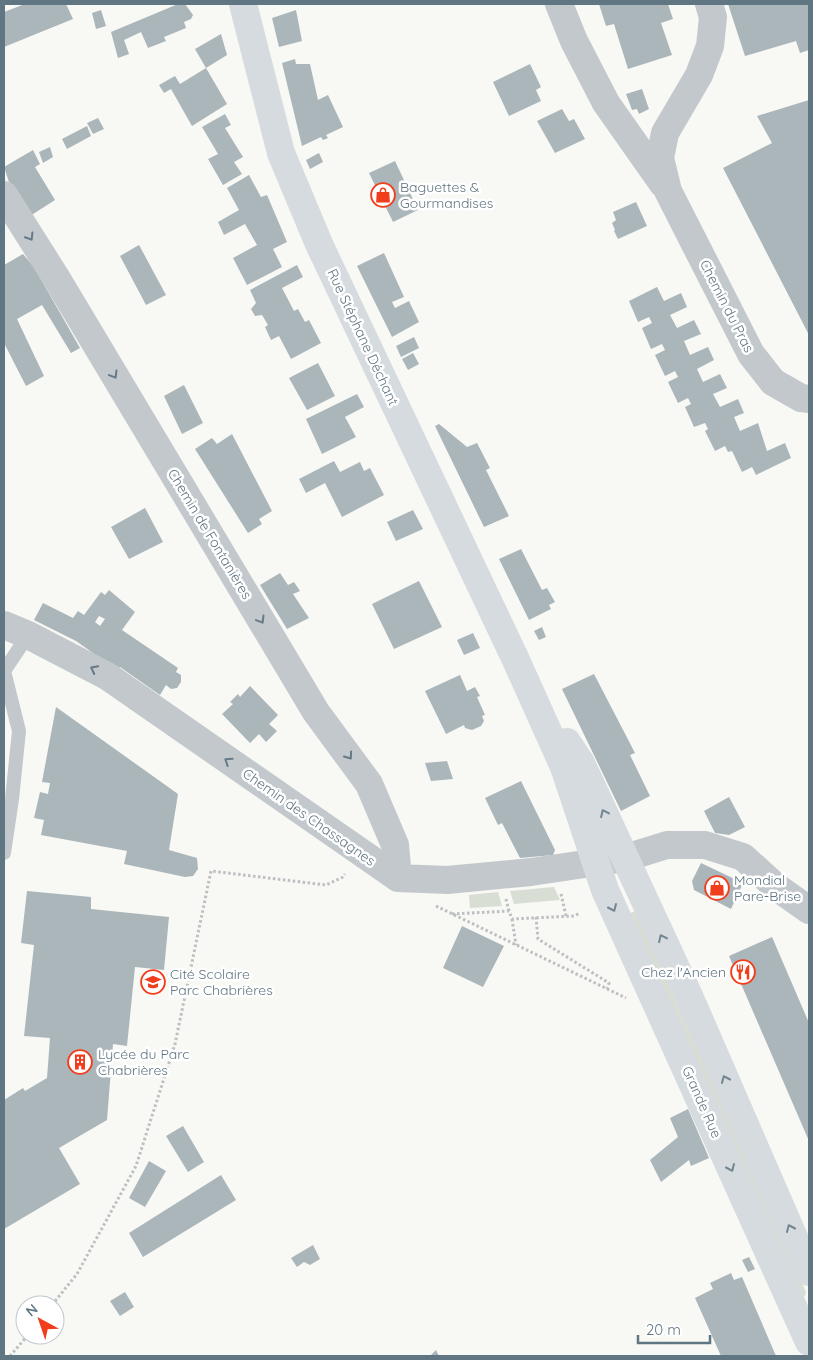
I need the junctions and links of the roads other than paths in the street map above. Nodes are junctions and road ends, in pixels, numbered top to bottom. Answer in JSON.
{"nodes":[{"id":1,"x":243,"y":4,"type":"edge"},
{"id":2,"x":559,"y":4,"type":"edge"},
{"id":3,"x":709,"y":4,"type":"edge"},
{"id":4,"x":668,"y":191,"type":"junction"},
{"id":5,"x":4,"y":195,"type":"edge"},
{"id":6,"x":809,"y":399,"type":"edge"},
{"id":7,"x":16,"y":630,"type":"edge"},
{"id":8,"x":514,"y":658,"type":"junction"},
{"id":9,"x":4,"y":852,"type":"edge"},
{"id":10,"x":625,"y":858,"type":"junction"},
{"id":11,"x":595,"y":863,"type":"junction"},
{"id":12,"x":398,"y":878,"type":"junction"},
{"id":13,"x":809,"y":910,"type":"edge"},
{"id":14,"x":809,"y":1272,"type":"edge"},
{"id":15,"x":809,"y":1342,"type":"edge"}],
"edges":[{"from":1,"to":8,"type":"main road","name":"Rue Stéphane Déchant"},
{"from":2,"to":4,"type":"street","name":"Chemin du Pras"},
{"from":3,"to":4,"type":"street","name":"Chemin du Pras"},
{"from":4,"to":6,"type":"street","name":"Chemin du Pras"},
{"from":5,"to":12,"type":"street","name":"Chemin de Fontanières","one_way":true},
{"from":7,"to":9,"type":"lane","name":"Chemin des Chassagnes"},
{"from":12,"to":7,"type":"street","name":"Chemin des Chassagnes","one_way":true},
{"from":10,"to":8,"type":"main road","name":"Rue Stéphane Déchant","one_way":true},
{"from":8,"to":11,"type":"main road","name":"Rue Stéphane Déchant"},
{"from":10,"to":11,"type":"street"},
{"from":10,"to":13,"type":"street"},
{"from":14,"to":10,"type":"main road","one_way":true},
{"from":11,"to":12,"type":"street"},
{"from":11,"to":15,"type":"main road","name":"Grande Rue","one_way":true}]}
